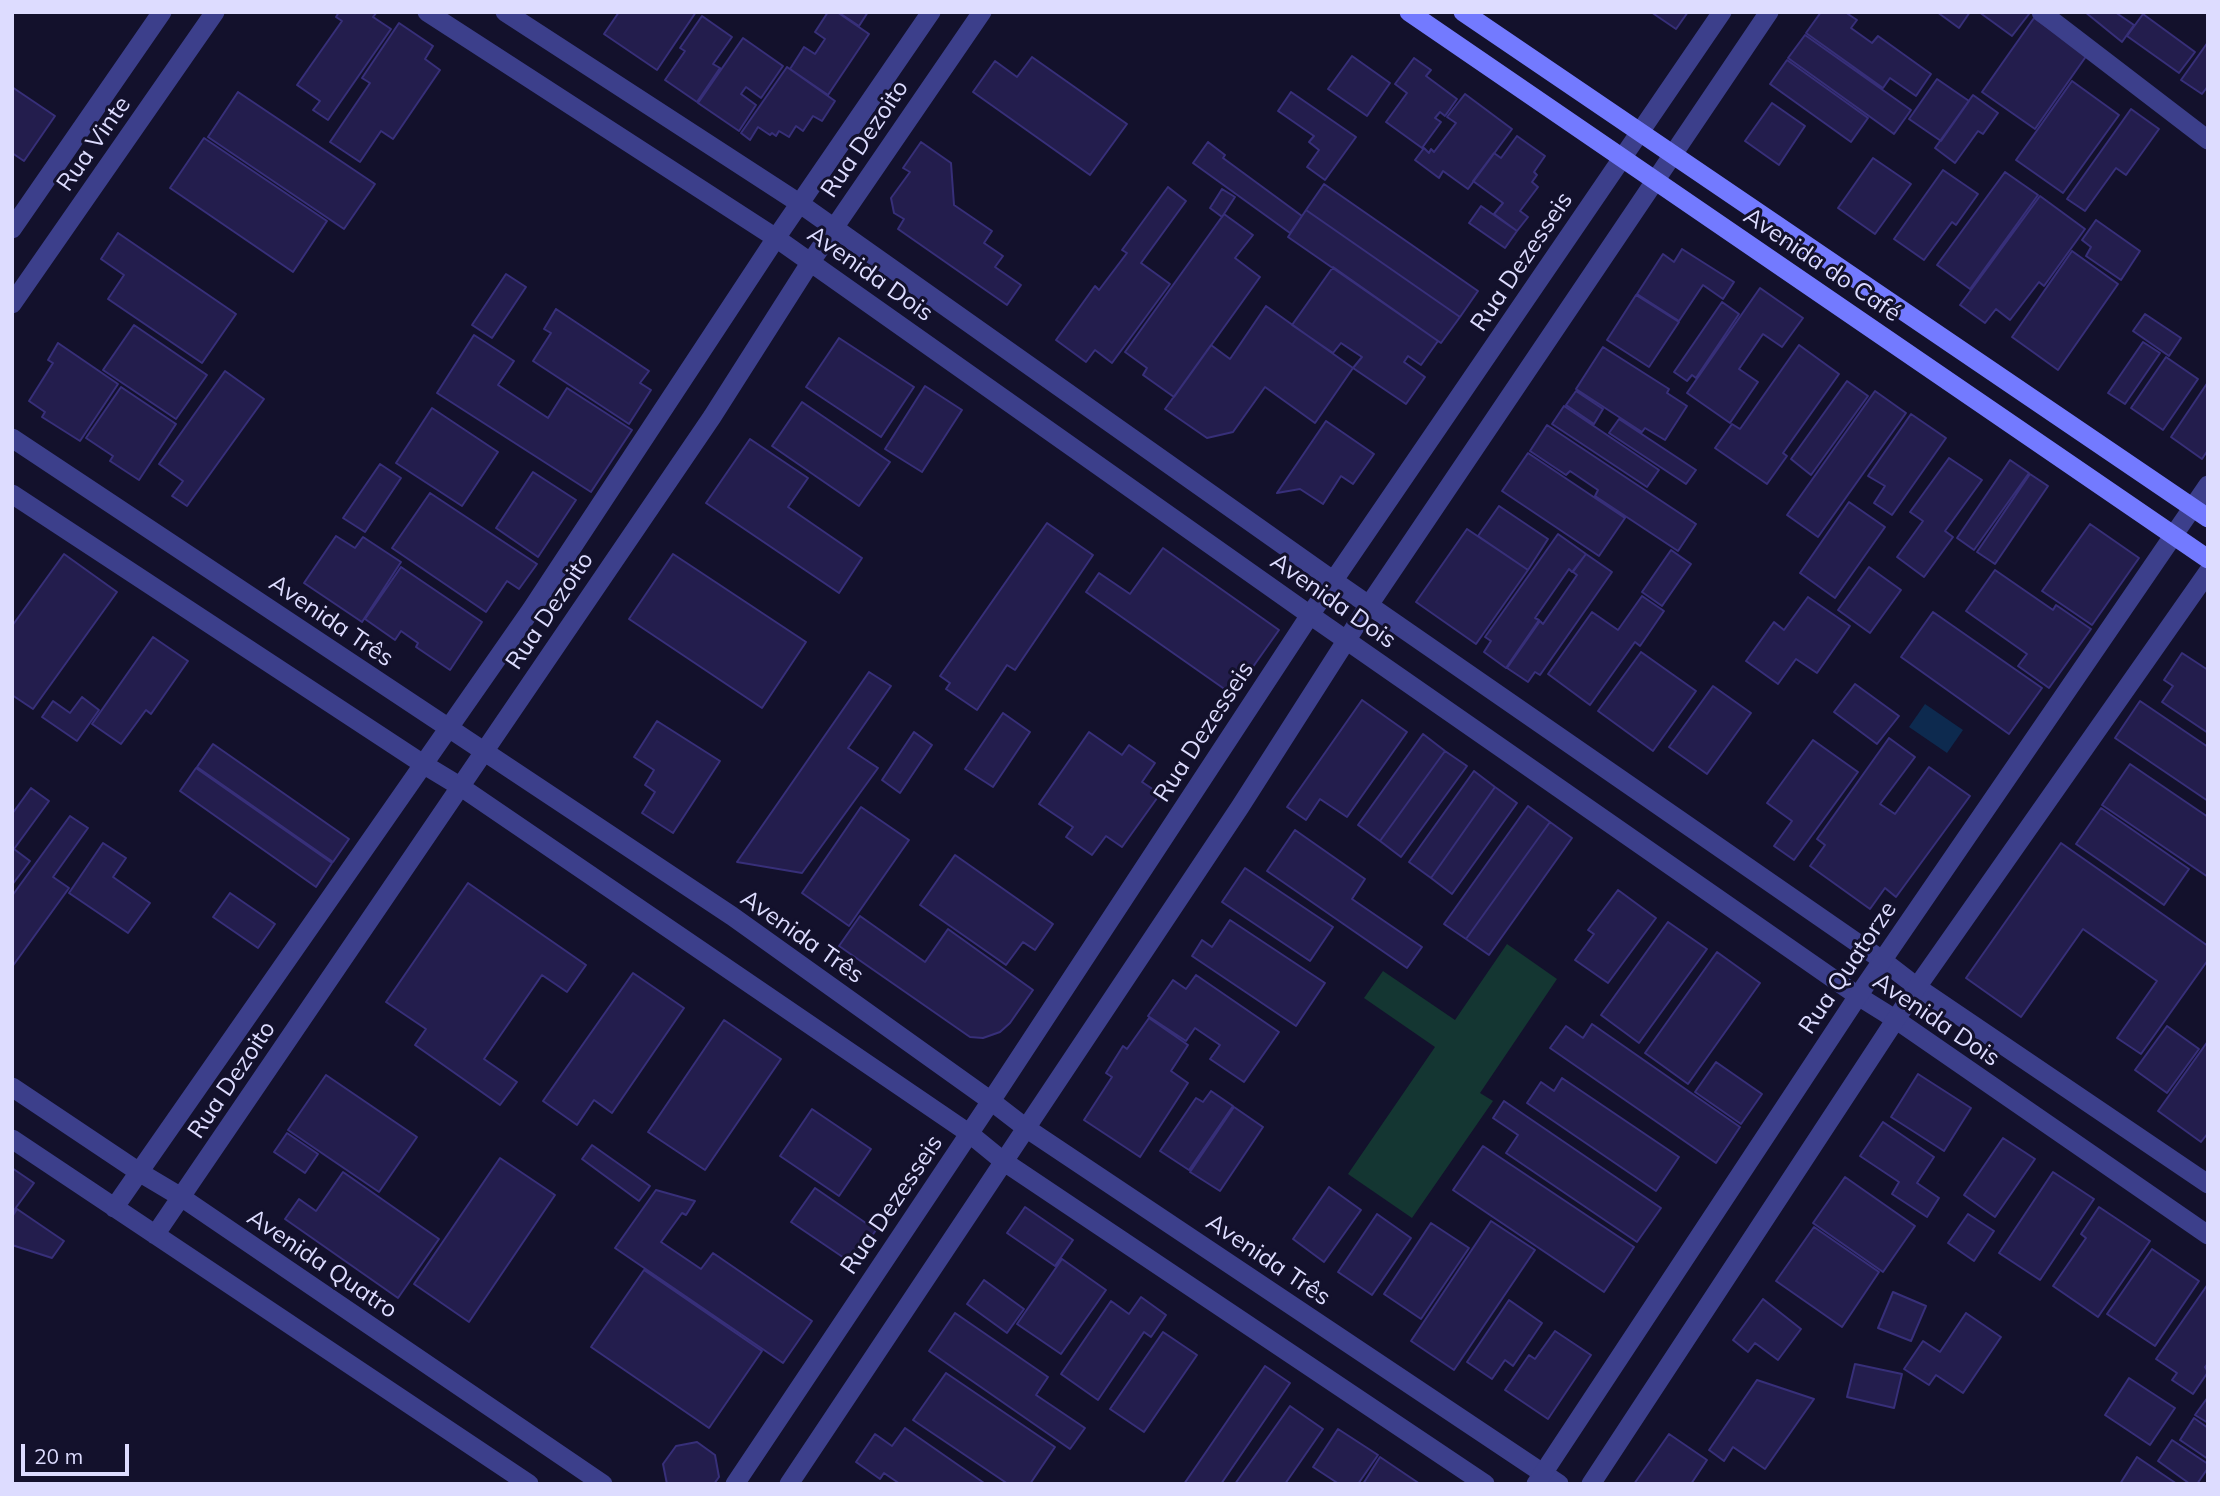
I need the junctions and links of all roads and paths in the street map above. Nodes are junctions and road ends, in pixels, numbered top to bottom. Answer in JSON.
{"nodes":[{"id":1,"x":162,"y":12,"type":"edge"},
{"id":2,"x":215,"y":12,"type":"edge"},
{"id":3,"x":427,"y":12,"type":"edge"},
{"id":4,"x":505,"y":12,"type":"edge"},
{"id":5,"x":931,"y":12,"type":"edge"},
{"id":6,"x":982,"y":12,"type":"edge"},
{"id":7,"x":1409,"y":12,"type":"edge"},
{"id":8,"x":1463,"y":12,"type":"edge"},
{"id":9,"x":1722,"y":12,"type":"edge"},
{"id":10,"x":1769,"y":12,"type":"edge"},
{"id":11,"x":2041,"y":12,"type":"edge"},
{"id":12,"x":1642,"y":133,"type":"junction"},
{"id":13,"x":2208,"y":140,"type":"edge"},
{"id":14,"x":1674,"y":155,"type":"junction"},
{"id":15,"x":1622,"y":158,"type":"junction"},
{"id":16,"x":1656,"y":180,"type":"junction"},
{"id":17,"x":799,"y":203,"type":"junction"},
{"id":18,"x":834,"y":228,"type":"junction"},
{"id":19,"x":12,"y":229,"type":"edge"},
{"id":20,"x":776,"y":238,"type":"junction"},
{"id":21,"x":810,"y":263,"type":"junction"},
{"id":22,"x":12,"y":304,"type":"edge"},
{"id":23,"x":12,"y":438,"type":"edge"},
{"id":24,"x":2208,"y":485,"type":"edge"},
{"id":25,"x":12,"y":494,"type":"edge"},
{"id":26,"x":2200,"y":513,"type":"edge"},
{"id":27,"x":2173,"y":535,"type":"junction"},
{"id":28,"x":2208,"y":559,"type":"edge"},
{"id":29,"x":2208,"y":572,"type":"edge"},
{"id":30,"x":1334,"y":581,"type":"junction"},
{"id":31,"x":1368,"y":605,"type":"junction"},
{"id":32,"x":1310,"y":615,"type":"junction"},
{"id":33,"x":1346,"y":639,"type":"junction"},
{"id":34,"x":448,"y":729,"type":"junction"},
{"id":35,"x":484,"y":752,"type":"junction"},
{"id":36,"x":423,"y":764,"type":"junction"},
{"id":37,"x":461,"y":786,"type":"junction"},
{"id":38,"x":1882,"y":960,"type":"junction"},
{"id":39,"x":1917,"y":987,"type":"junction"},
{"id":40,"x":1858,"y":996,"type":"junction"},
{"id":41,"x":1895,"y":1019,"type":"junction"},
{"id":42,"x":12,"y":1087,"type":"edge"},
{"id":43,"x":991,"y":1101,"type":"junction"},
{"id":44,"x":1026,"y":1128,"type":"junction"},
{"id":45,"x":970,"y":1134,"type":"junction"},
{"id":46,"x":12,"y":1139,"type":"edge"},
{"id":47,"x":1003,"y":1161,"type":"junction"},
{"id":48,"x":139,"y":1172,"type":"junction"},
{"id":49,"x":2208,"y":1184,"type":"edge"},
{"id":50,"x":181,"y":1197,"type":"junction"},
{"id":51,"x":114,"y":1208,"type":"junction"},
{"id":52,"x":155,"y":1235,"type":"junction"},
{"id":53,"x":2208,"y":1235,"type":"edge"},
{"id":54,"x":1546,"y":1480,"type":"edge"},
{"id":55,"x":529,"y":1484,"type":"edge"},
{"id":56,"x":603,"y":1484,"type":"edge"},
{"id":57,"x":735,"y":1484,"type":"edge"},
{"id":58,"x":789,"y":1484,"type":"edge"},
{"id":59,"x":1485,"y":1484,"type":"edge"},
{"id":60,"x":1591,"y":1484,"type":"edge"}],
"edges":[{"from":1,"to":19,"type":"street","name":"Rua Vinte"},
{"from":2,"to":22,"type":"street","name":"Rua Vinte"},
{"from":3,"to":20,"type":"street","name":"Avenida Dois"},
{"from":4,"to":17,"type":"street","name":"Avenida Dois"},
{"from":5,"to":17,"type":"street","name":"Rua Dezoito"},
{"from":6,"to":18,"type":"street","name":"Rua Dezoito"},
{"from":7,"to":15,"type":"main road","name":"Avenida do Café"},
{"from":8,"to":12,"type":"main road","name":"Avenida do Café"},
{"from":9,"to":12,"type":"street","name":"Rua Dezesseis"},
{"from":10,"to":14,"type":"street"},
{"from":11,"to":13,"type":"street"},
{"from":12,"to":14,"type":"main road","name":"Avenida do Café"},
{"from":12,"to":15,"type":"street","name":"Rua Dezesseis"},
{"from":14,"to":16,"type":"street"},
{"from":14,"to":26,"type":"main road","name":"Avenida do Café"},
{"from":15,"to":16,"type":"main road","name":"Avenida do Café"},
{"from":15,"to":30,"type":"street","name":"Rua Dezesseis"},
{"from":16,"to":27,"type":"main road","name":"Avenida do Café"},
{"from":16,"to":31,"type":"street"},
{"from":17,"to":18,"type":"street","name":"Avenida Dois"},
{"from":17,"to":20,"type":"street","name":"Rua Dezoito"},
{"from":18,"to":21,"type":"street","name":"Rua Dezoito"},
{"from":18,"to":30,"type":"street","name":"Avenida Dois"},
{"from":20,"to":21,"type":"street","name":"Avenida Dois"},
{"from":20,"to":34,"type":"street","name":"Rua Dezoito"},
{"from":21,"to":32,"type":"street","name":"Avenida Dois"},
{"from":21,"to":35,"type":"street","name":"Rua Dezoito"},
{"from":23,"to":34,"type":"street","name":"Avenida Três"},
{"from":24,"to":26,"type":"street","name":"Rua Quatorze"},
{"from":25,"to":36,"type":"street"},
{"from":26,"to":27,"type":"street","name":"Rua Quatorze"},
{"from":27,"to":28,"type":"main road","name":"Avenida do Café"},
{"from":27,"to":38,"type":"street","name":"Rua Quatorze"},
{"from":29,"to":39,"type":"street"},
{"from":30,"to":31,"type":"street","name":"Avenida Dois"},
{"from":30,"to":32,"type":"street","name":"Rua Dezesseis"},
{"from":31,"to":33,"type":"street"},
{"from":31,"to":38,"type":"street","name":"Avenida Dois"},
{"from":32,"to":33,"type":"street","name":"Avenida Dois"},
{"from":32,"to":43,"type":"street","name":"Rua Dezesseis"},
{"from":33,"to":40,"type":"street","name":"Avenida Dois"},
{"from":33,"to":44,"type":"street"},
{"from":34,"to":35,"type":"street","name":"Avenida Três"},
{"from":34,"to":36,"type":"street","name":"Rua Dezoito"},
{"from":35,"to":37,"type":"street","name":"Rua Dezoito"},
{"from":35,"to":43,"type":"street","name":"Avenida Três"},
{"from":36,"to":37,"type":"street"},
{"from":36,"to":48,"type":"street","name":"Rua Dezoito"},
{"from":37,"to":45,"type":"street"},
{"from":37,"to":50,"type":"street","name":"Rua Dezoito"},
{"from":38,"to":39,"type":"street","name":"Avenida Dois"},
{"from":38,"to":40,"type":"street","name":"Rua Quatorze"},
{"from":39,"to":41,"type":"street"},
{"from":39,"to":49,"type":"street","name":"Avenida Dois"},
{"from":40,"to":41,"type":"street","name":"Avenida Dois"},
{"from":40,"to":54,"type":"street","name":"Rua Quatorze"},
{"from":41,"to":53,"type":"street","name":"Avenida Dois"},
{"from":41,"to":60,"type":"street"},
{"from":42,"to":48,"type":"street","name":"Avenida Quatro"},
{"from":43,"to":44,"type":"street","name":"Avenida Três"},
{"from":43,"to":45,"type":"street","name":"Rua Dezesseis"},
{"from":44,"to":47,"type":"street"},
{"from":44,"to":54,"type":"street","name":"Avenida Três"},
{"from":45,"to":47,"type":"street"},
{"from":45,"to":57,"type":"street","name":"Rua Dezesseis"},
{"from":46,"to":51,"type":"street"},
{"from":47,"to":58,"type":"street"},
{"from":47,"to":59,"type":"street"},
{"from":48,"to":50,"type":"street","name":"Avenida Quatro"},
{"from":48,"to":51,"type":"street","name":"Rua Dezoito"},
{"from":50,"to":52,"type":"street","name":"Rua Dezoito"},
{"from":50,"to":56,"type":"street","name":"Avenida Quatro"},
{"from":51,"to":52,"type":"street"},
{"from":52,"to":55,"type":"street"}]}
